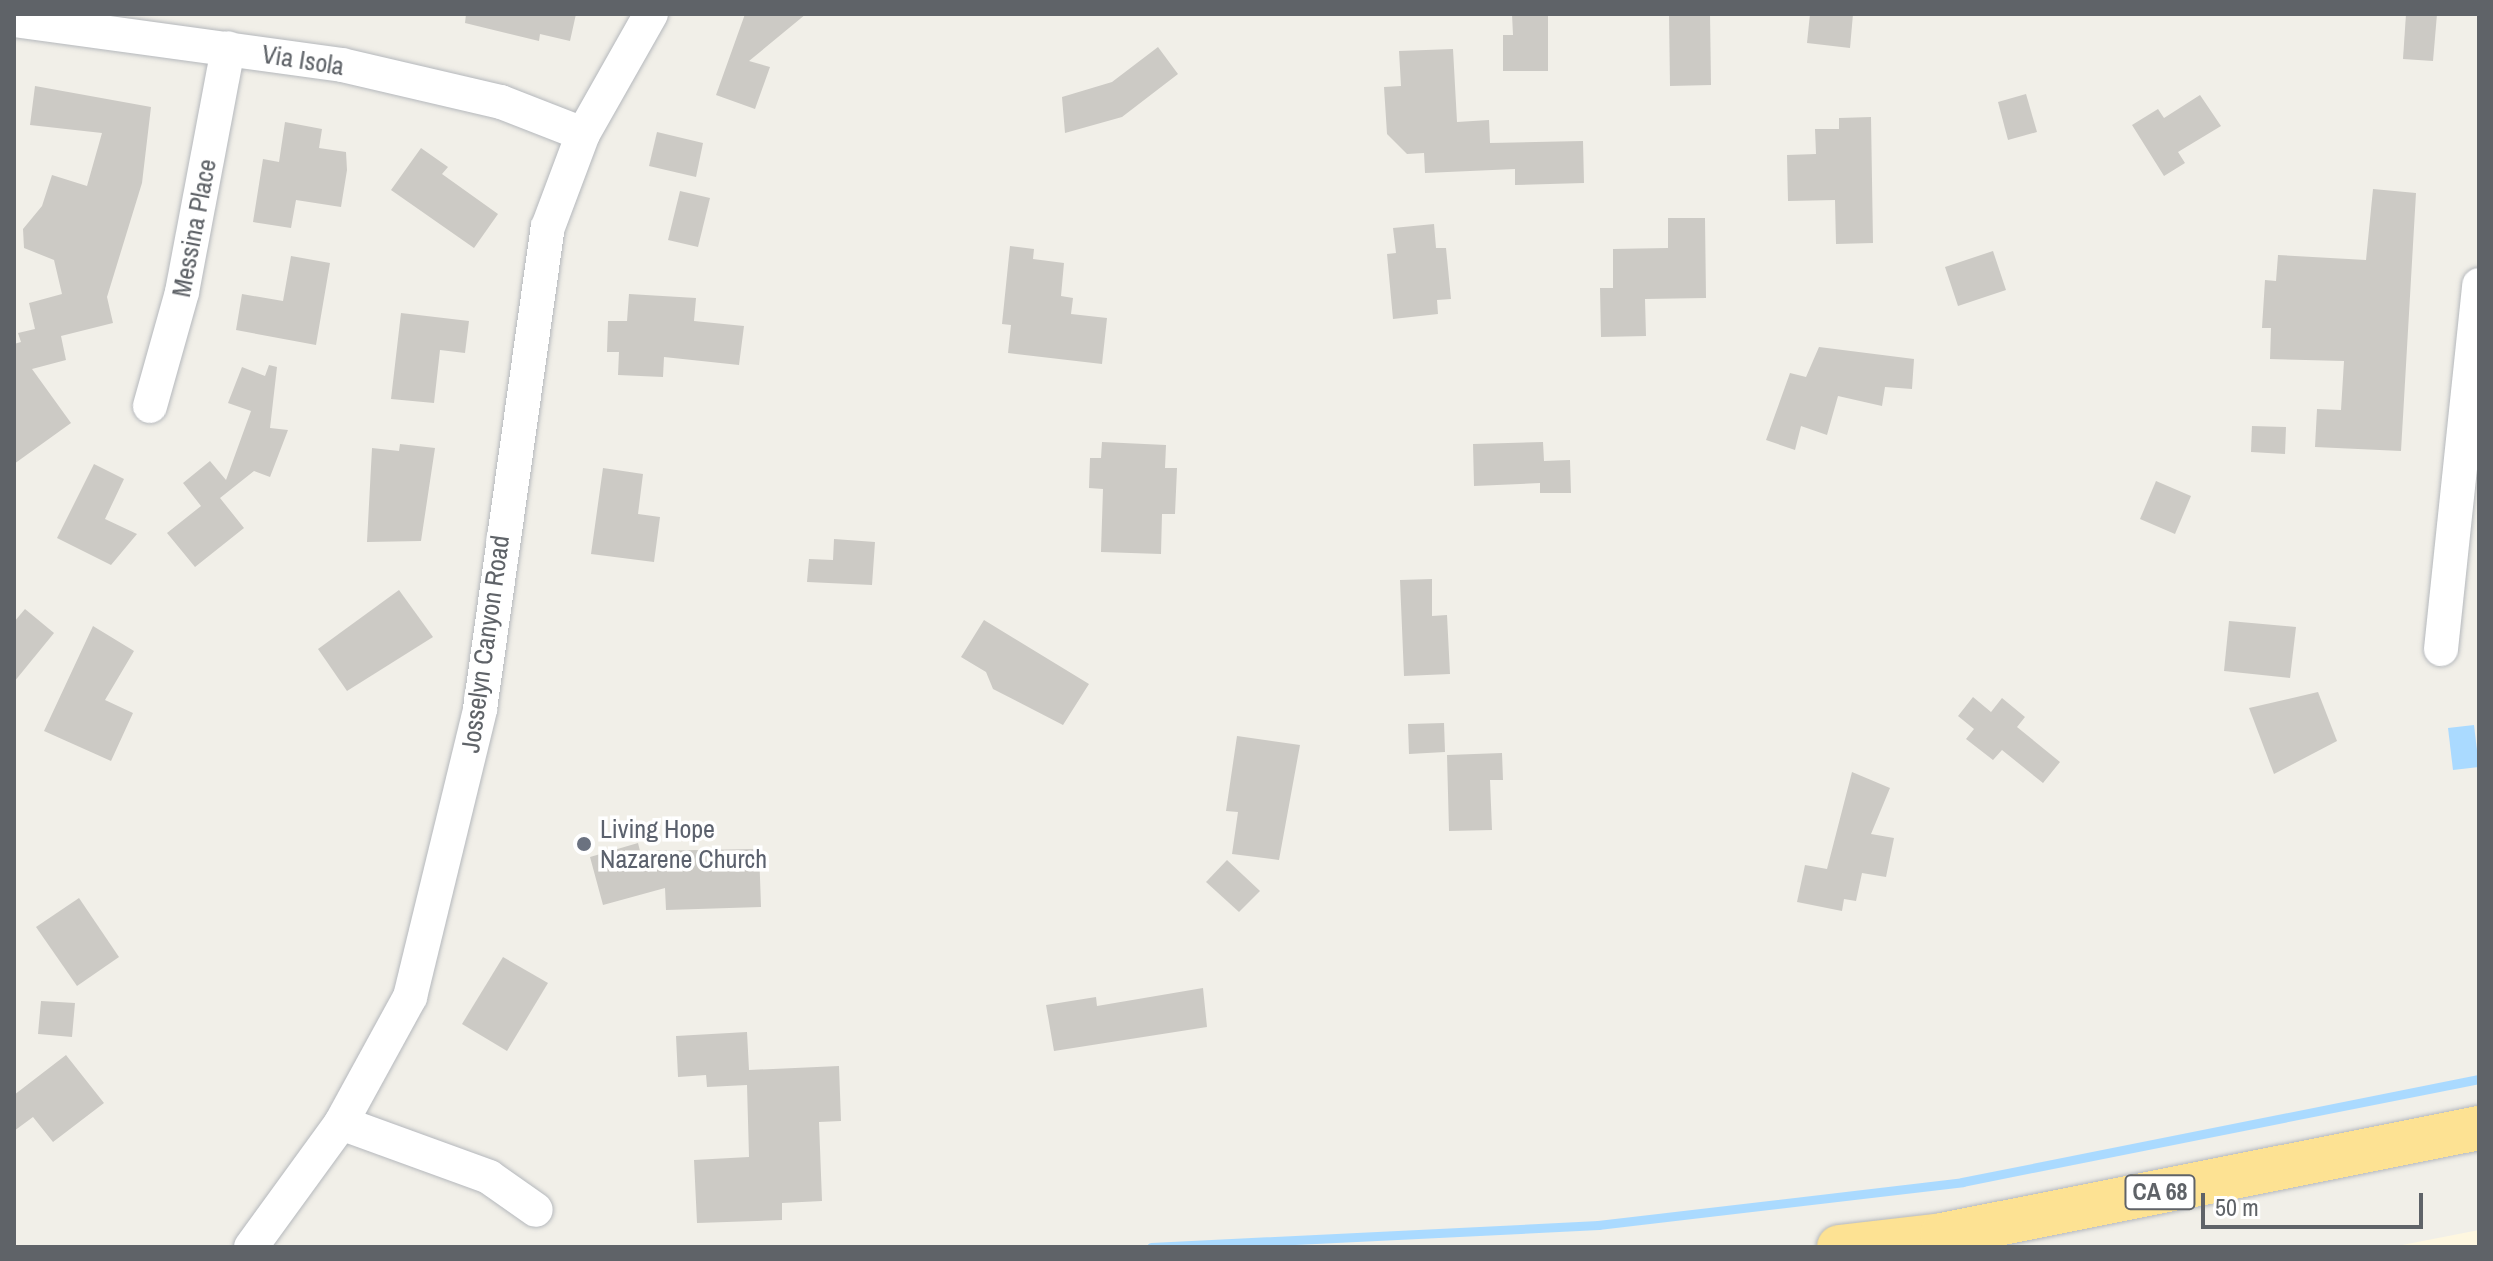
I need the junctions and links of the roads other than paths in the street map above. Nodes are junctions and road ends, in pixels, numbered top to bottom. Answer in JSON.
{"nodes":[{"id":1,"x":651,"y":14,"type":"edge"},
{"id":2,"x":14,"y":20,"type":"edge"},
{"id":3,"x":228,"y":48,"type":"junction"},
{"id":4,"x":583,"y":134,"type":"junction"},
{"id":5,"x":2479,"y":285,"type":"edge"},
{"id":6,"x":150,"y":406,"type":"dead end"},
{"id":7,"x":2441,"y":649,"type":"dead end"},
{"id":8,"x":341,"y":1123,"type":"junction"},
{"id":9,"x":2479,"y":1128,"type":"edge"},
{"id":10,"x":536,"y":1210,"type":"dead end"},
{"id":11,"x":251,"y":1247,"type":"edge"},
{"id":12,"x":1839,"y":1247,"type":"edge"}],
"edges":[{"from":1,"to":4,"type":"street","name":"Josselyn Canyon Road"},
{"from":2,"to":3,"type":"street","name":"Via Isola"},
{"from":3,"to":4,"type":"street","name":"Via Isola"},
{"from":3,"to":6,"type":"street","name":"Messina Place"},
{"from":4,"to":8,"type":"street","name":"Josselyn Canyon Road"},
{"from":5,"to":7,"type":"street"},
{"from":8,"to":10,"type":"street"},
{"from":8,"to":11,"type":"street","name":"Josselyn Canyon Road"},
{"from":9,"to":12,"type":"highway","number":"CA 68"}]}
